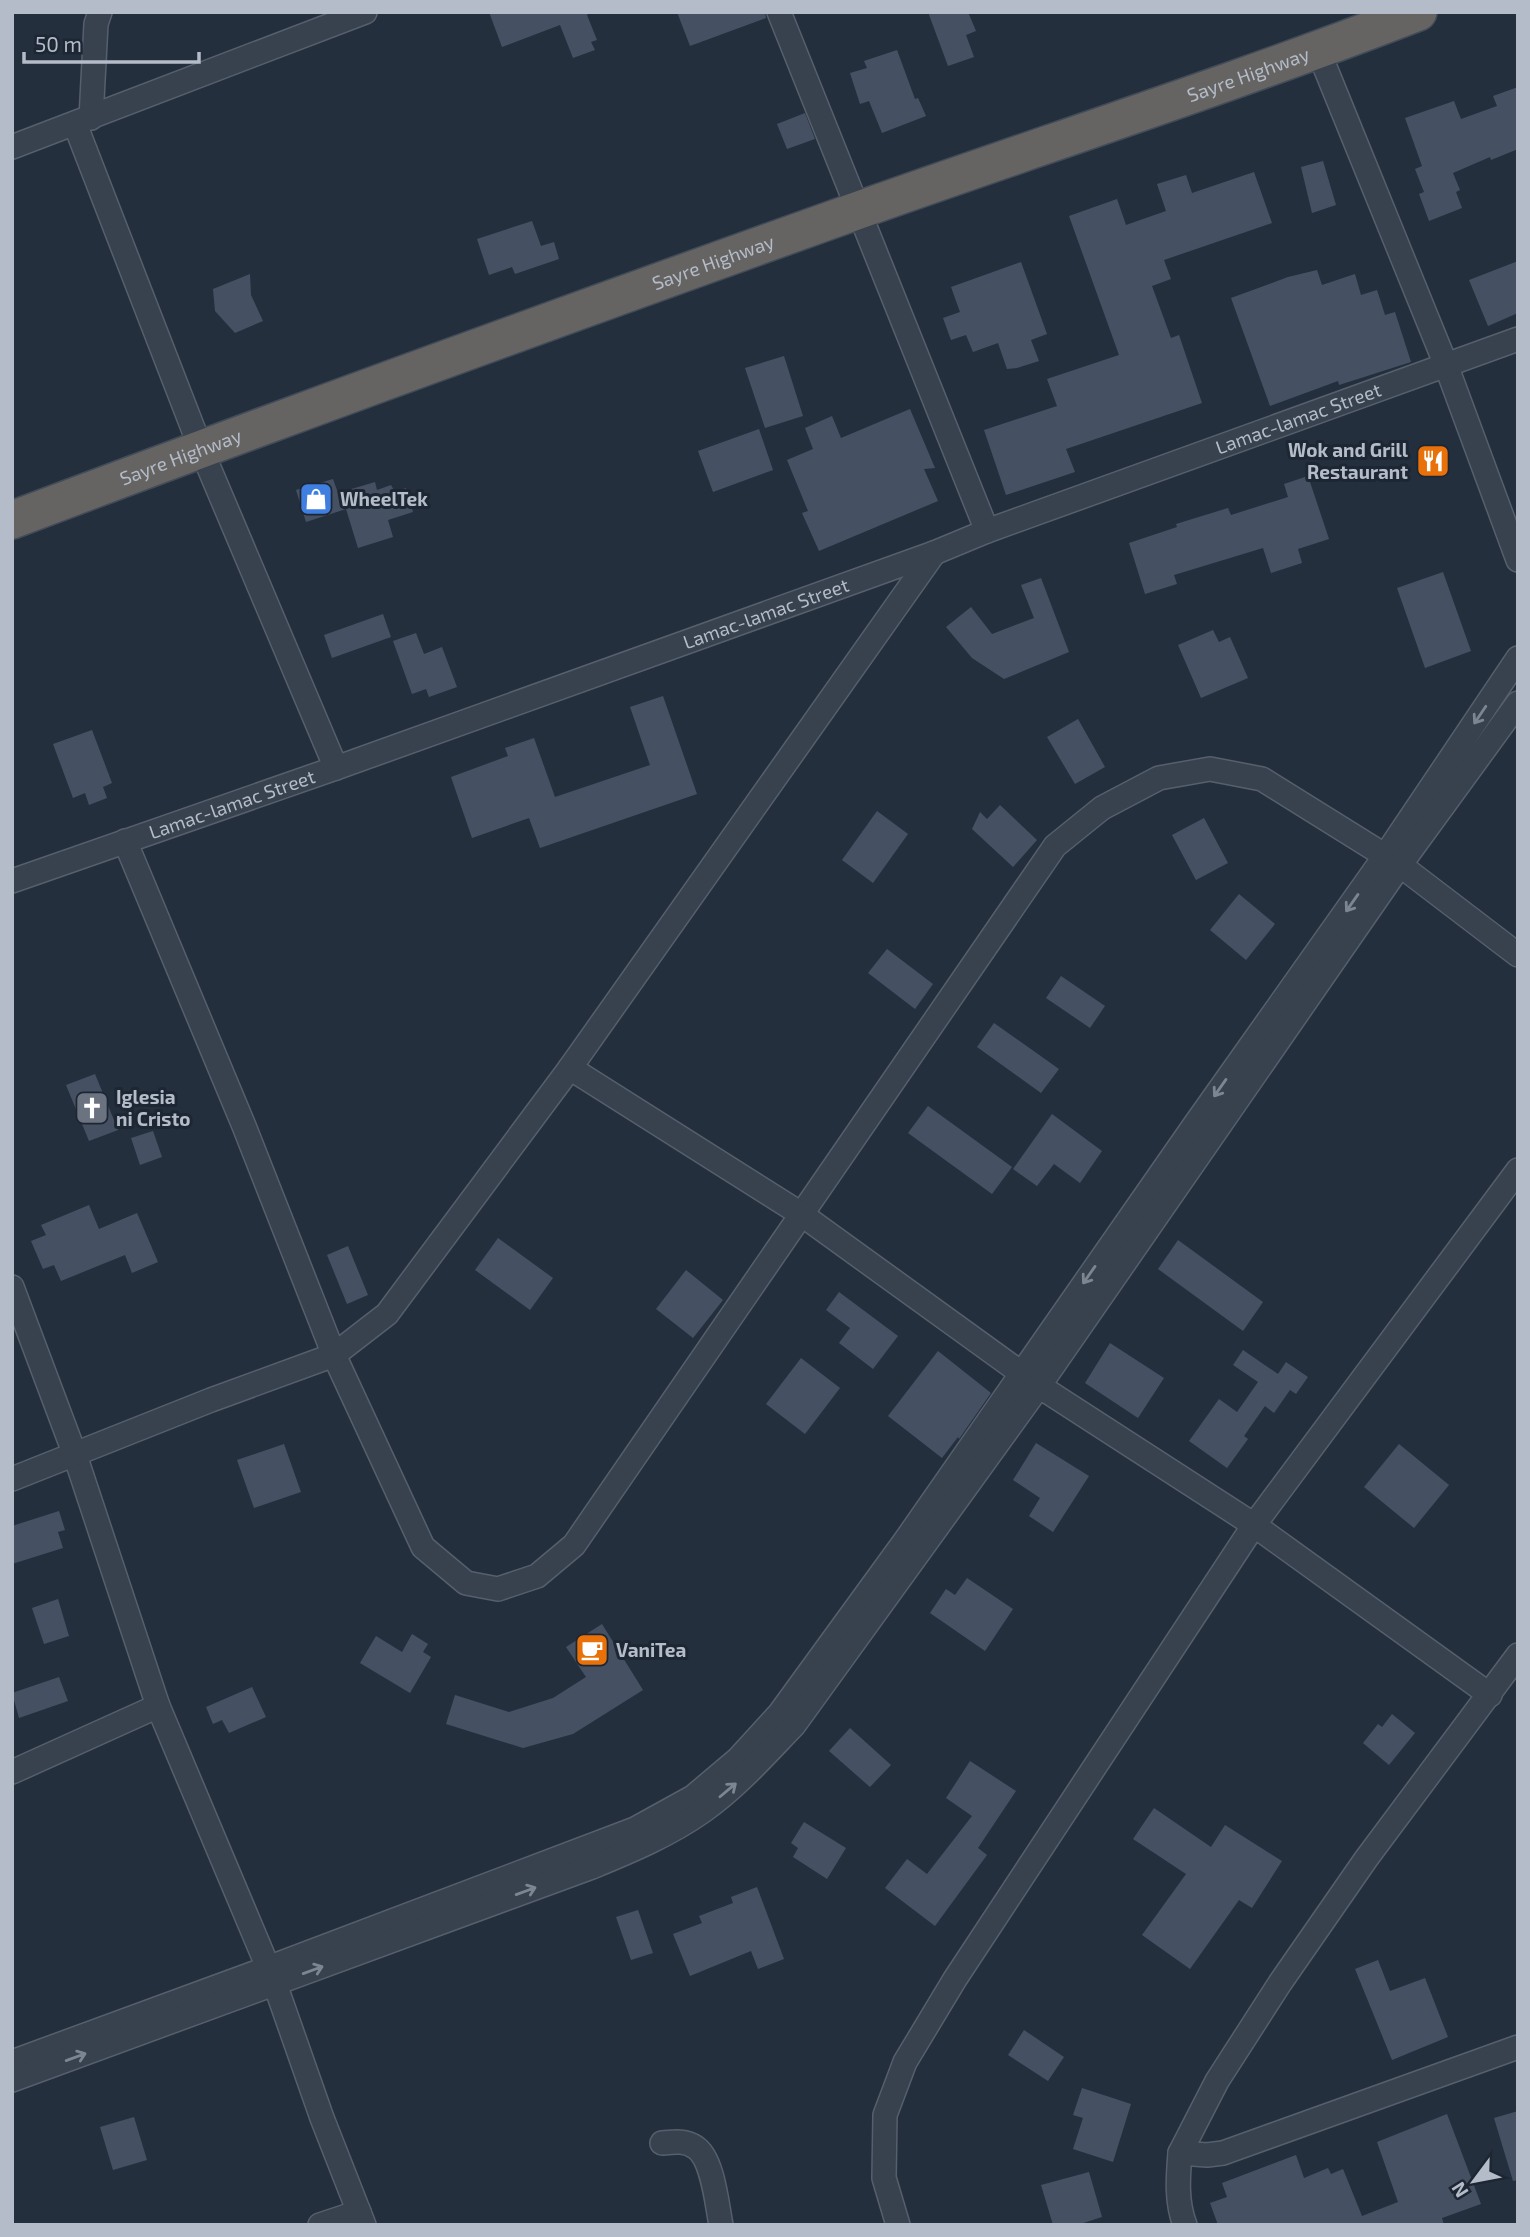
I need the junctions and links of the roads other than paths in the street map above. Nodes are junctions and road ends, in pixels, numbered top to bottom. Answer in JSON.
{"nodes":[{"id":1,"x":100,"y":12,"type":"edge"},
{"id":2,"x":365,"y":12,"type":"edge"},
{"id":3,"x":779,"y":12,"type":"edge"},
{"id":4,"x":1419,"y":12,"type":"edge"},
{"id":5,"x":1318,"y":50,"type":"junction"},
{"id":6,"x":83,"y":121,"type":"junction"},
{"id":7,"x":12,"y":147,"type":"edge"},
{"id":8,"x":859,"y":210,"type":"junction"},
{"id":9,"x":1518,"y":339,"type":"edge"},
{"id":10,"x":1446,"y":365,"type":"junction"},
{"id":11,"x":201,"y":449,"type":"junction"},
{"id":12,"x":12,"y":520,"type":"edge"},
{"id":13,"x":987,"y":530,"type":"junction"},
{"id":14,"x":934,"y":553,"type":"junction"},
{"id":15,"x":1518,"y":560,"type":"edge"},
{"id":16,"x":1518,"y":658,"type":"edge"},
{"id":17,"x":1518,"y":703,"type":"edge"},
{"id":18,"x":336,"y":768,"type":"junction"},
{"id":19,"x":125,"y":841,"type":"junction"},
{"id":20,"x":1393,"y":861,"type":"junction"},
{"id":21,"x":12,"y":881,"type":"edge"},
{"id":22,"x":1518,"y":955,"type":"edge"},
{"id":23,"x":570,"y":1068,"type":"junction"},
{"id":24,"x":1518,"y":1170,"type":"edge"},
{"id":25,"x":801,"y":1214,"type":"junction"},
{"id":26,"x":12,"y":1287,"type":"edge"},
{"id":27,"x":334,"y":1355,"type":"junction"},
{"id":28,"x":1030,"y":1380,"type":"junction"},
{"id":29,"x":75,"y":1455,"type":"junction"},
{"id":30,"x":12,"y":1479,"type":"edge"},
{"id":31,"x":1254,"y":1525,"type":"junction"},
{"id":32,"x":1518,"y":1656,"type":"edge"},
{"id":33,"x":1490,"y":1695,"type":"junction"},
{"id":34,"x":158,"y":1706,"type":"junction"},
{"id":35,"x":12,"y":1772,"type":"edge"},
{"id":36,"x":271,"y":1976,"type":"junction"},
{"id":37,"x":1518,"y":2046,"type":"edge"},
{"id":38,"x":12,"y":2062,"type":"edge"},
{"id":39,"x":12,"y":2080,"type":"edge"},
{"id":40,"x":662,"y":2143,"type":"dead end"},
{"id":41,"x":1180,"y":2152,"type":"junction"},
{"id":42,"x":361,"y":2218,"type":"edge"},
{"id":43,"x":320,"y":2225,"type":"edge"},
{"id":44,"x":722,"y":2225,"type":"edge"},
{"id":45,"x":898,"y":2225,"type":"edge"},
{"id":46,"x":1185,"y":2225,"type":"edge"}],
"edges":[{"from":1,"to":6,"type":"street"},
{"from":2,"to":6,"type":"street"},
{"from":3,"to":8,"type":"street"},
{"from":4,"to":5,"type":"highway","name":"Sayre Highway"},
{"from":5,"to":8,"type":"highway","name":"Sayre Highway"},
{"from":5,"to":10,"type":"street"},
{"from":6,"to":7,"type":"street"},
{"from":6,"to":11,"type":"street"},
{"from":8,"to":11,"type":"highway","name":"Sayre Highway"},
{"from":8,"to":13,"type":"street"},
{"from":9,"to":10,"type":"street","name":"Lamac-lamac Street"},
{"from":10,"to":13,"type":"street","name":"Lamac-lamac Street"},
{"from":10,"to":15,"type":"street"},
{"from":11,"to":12,"type":"highway","name":"Sayre Highway"},
{"from":11,"to":18,"type":"street"},
{"from":13,"to":14,"type":"street","name":"Lamac-lamac Street"},
{"from":14,"to":18,"type":"street","name":"Lamac-lamac Street"},
{"from":14,"to":23,"type":"street"},
{"from":16,"to":20,"type":"street","one_way":true},
{"from":17,"to":20,"type":"street"},
{"from":18,"to":19,"type":"street","name":"Lamac-lamac Street"},
{"from":19,"to":21,"type":"street","name":"Lamac-lamac Street"},
{"from":19,"to":27,"type":"street"},
{"from":20,"to":22,"type":"street"},
{"from":20,"to":25,"type":"street"},
{"from":20,"to":28,"type":"street"},
{"from":23,"to":25,"type":"street"},
{"from":23,"to":27,"type":"street"},
{"from":24,"to":31,"type":"street"},
{"from":25,"to":27,"type":"street"},
{"from":25,"to":28,"type":"street"},
{"from":26,"to":29,"type":"street"},
{"from":27,"to":29,"type":"street"},
{"from":28,"to":31,"type":"street"},
{"from":28,"to":36,"type":"street"},
{"from":29,"to":30,"type":"street"},
{"from":29,"to":34,"type":"street"},
{"from":31,"to":33,"type":"street"},
{"from":31,"to":45,"type":"street"},
{"from":32,"to":33,"type":"street"},
{"from":33,"to":41,"type":"street"},
{"from":34,"to":35,"type":"street"},
{"from":34,"to":36,"type":"street"},
{"from":36,"to":38,"type":"street"},
{"from":39,"to":36,"type":"street","one_way":true},
{"from":36,"to":42,"type":"street"},
{"from":37,"to":41,"type":"street"},
{"from":40,"to":44,"type":"street"},
{"from":41,"to":46,"type":"street"},
{"from":42,"to":43,"type":"street"}]}
